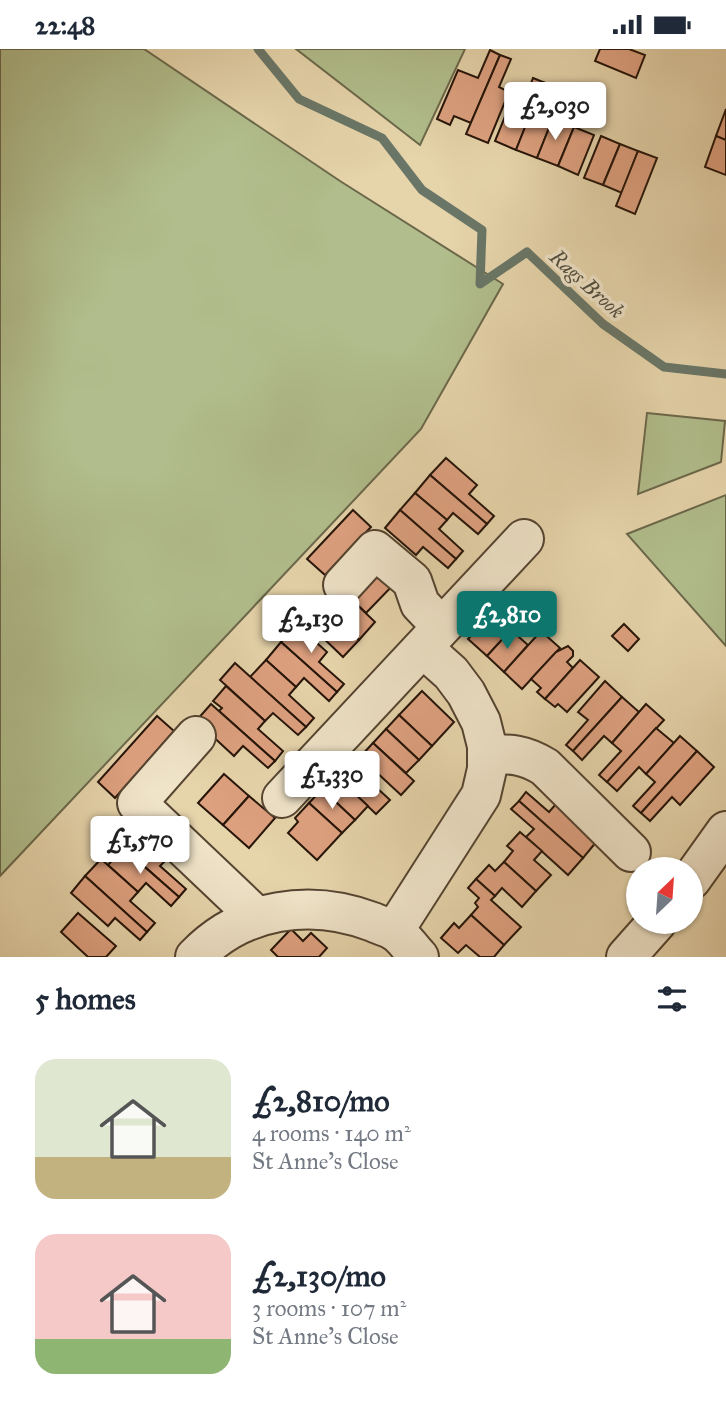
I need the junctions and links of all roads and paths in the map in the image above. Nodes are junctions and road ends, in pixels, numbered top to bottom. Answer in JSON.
{"nodes":[{"id":1,"x":524,"y":539,"type":"dead end"},
{"id":2,"x":343,"y":585,"type":"dead end"},
{"id":3,"x":436,"y":633,"type":"junction"},
{"id":4,"x":196,"y":736,"type":"dead end"},
{"id":5,"x":487,"y":754,"type":"junction"},
{"id":6,"x":282,"y":799,"type":"dead end"},
{"id":7,"x":631,"y":852,"type":"dead end"},
{"id":8,"x":257,"y":917,"type":"junction"},
{"id":9,"x":645,"y":935,"type":"edge"},
{"id":10,"x":407,"y":944,"type":"edge"},
{"id":11,"x":195,"y":957,"type":"edge"},
{"id":12,"x":626,"y":957,"type":"edge"}],
"edges":[{"from":1,"to":3,"type":"street"},
{"from":2,"to":3,"type":"street"},
{"from":3,"to":5,"type":"street"},
{"from":3,"to":6,"type":"street"},
{"from":4,"to":8,"type":"street"},
{"from":5,"to":7,"type":"street"},
{"from":5,"to":10,"type":"street"},
{"from":8,"to":10,"type":"street"},
{"from":8,"to":11,"type":"street"},
{"from":9,"to":12,"type":"street"}]}
